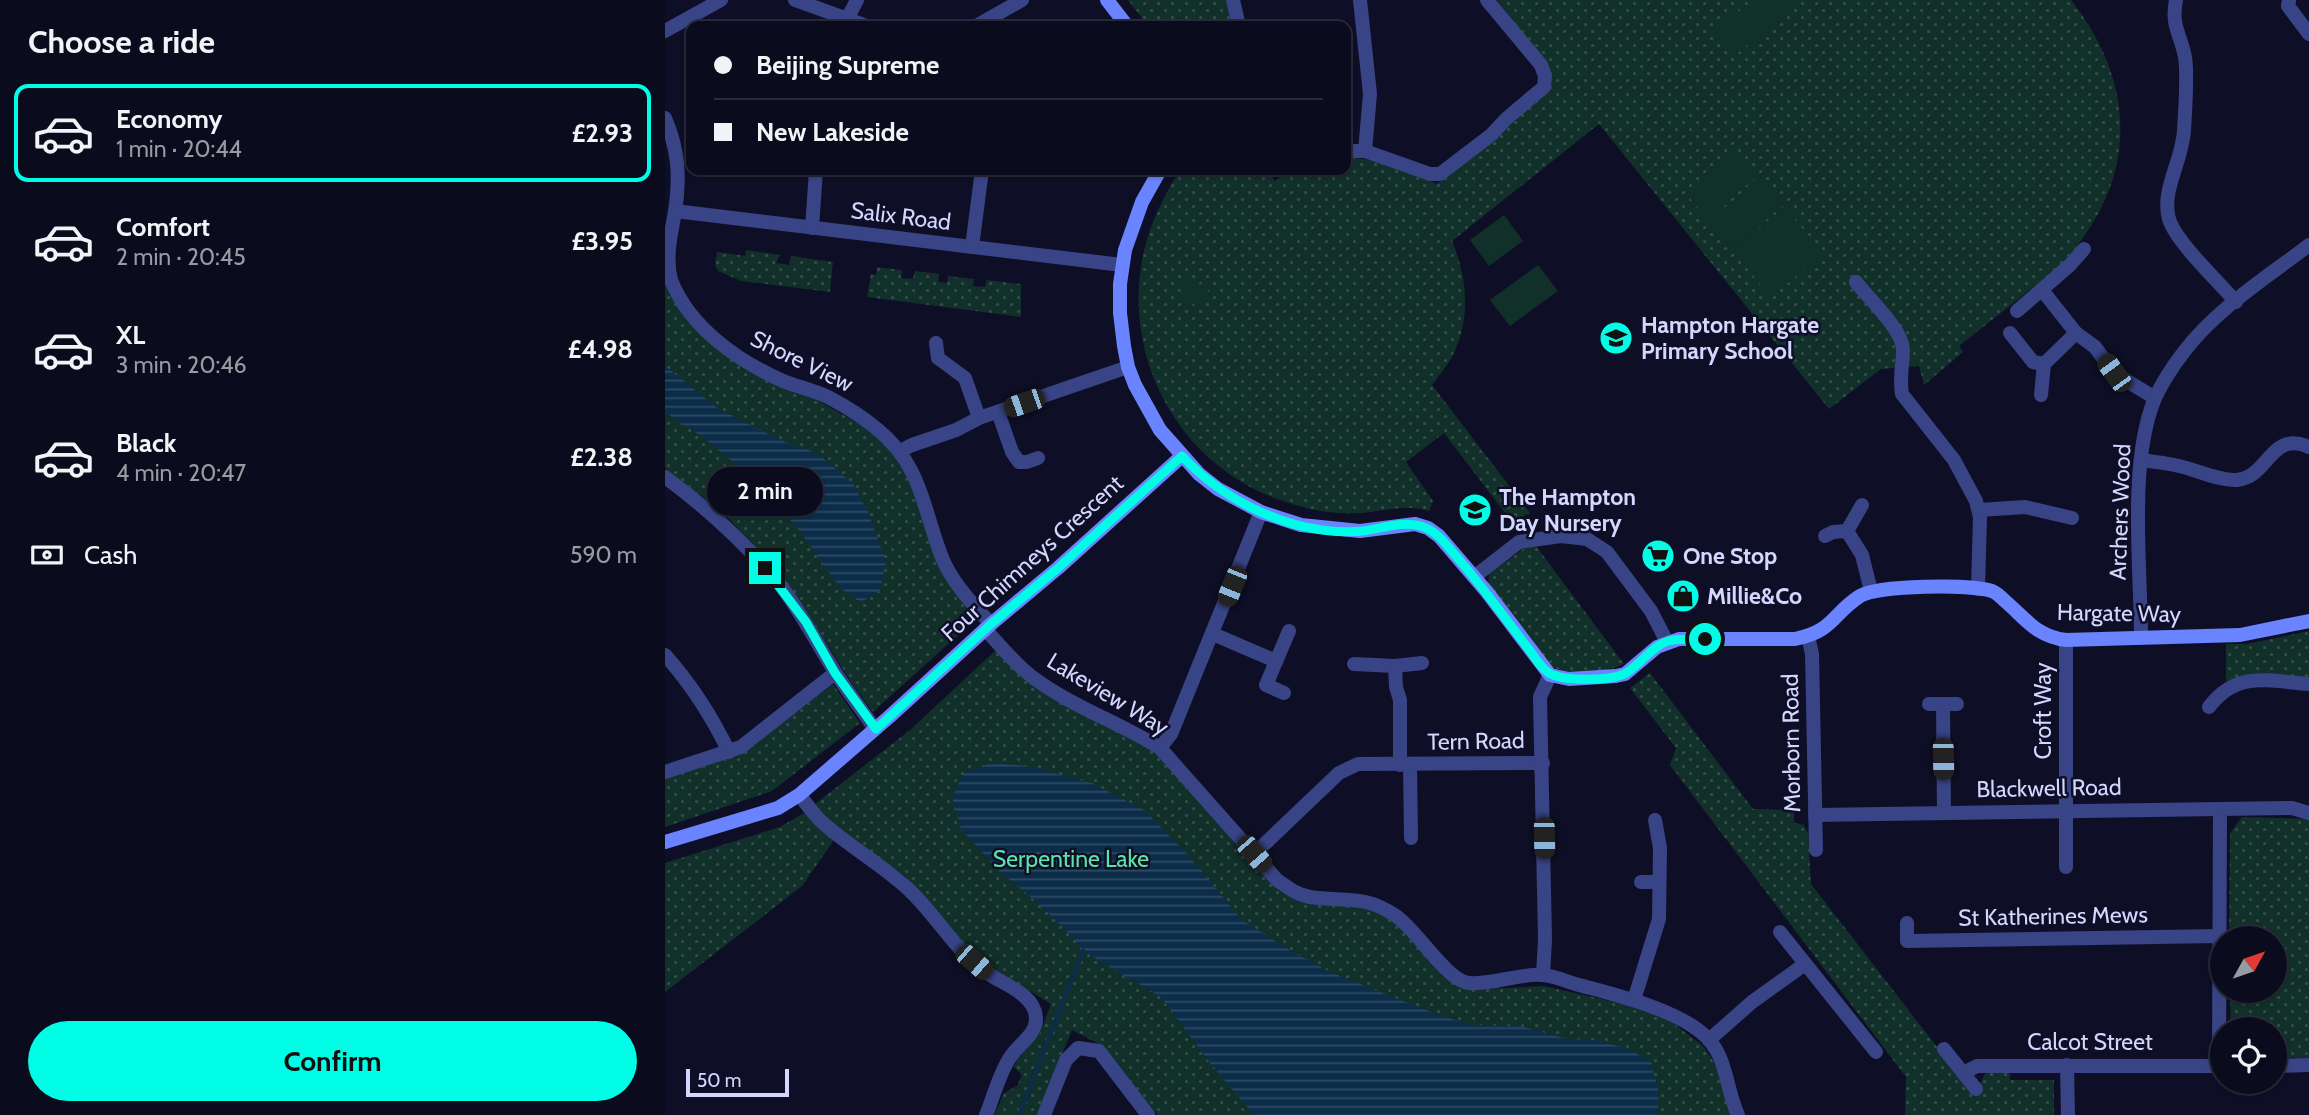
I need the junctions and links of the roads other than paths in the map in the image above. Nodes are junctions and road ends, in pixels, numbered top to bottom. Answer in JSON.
{"nodes":[{"id":1,"x":721,"y":0,"type":"edge"},
{"id":2,"x":795,"y":0,"type":"edge"},
{"id":3,"x":857,"y":0,"type":"edge"},
{"id":4,"x":1022,"y":0,"type":"edge"},
{"id":5,"x":1107,"y":0,"type":"edge"},
{"id":6,"x":1233,"y":0,"type":"edge"},
{"id":7,"x":1360,"y":0,"type":"edge"},
{"id":8,"x":1487,"y":0,"type":"edge"},
{"id":9,"x":2176,"y":0,"type":"edge"},
{"id":10,"x":2289,"y":0,"type":"edge"},
{"id":11,"x":844,"y":21,"type":"edge"},
{"id":12,"x":846,"y":21,"type":"edge"},
{"id":13,"x":985,"y":21,"type":"edge"},
{"id":14,"x":1123,"y":21,"type":"edge"},
{"id":15,"x":1238,"y":21,"type":"edge"},
{"id":16,"x":665,"y":31,"type":"edge"},
{"id":17,"x":2309,"y":34,"type":"edge"},
{"id":18,"x":665,"y":118,"type":"edge"},
{"id":19,"x":1365,"y":151,"type":"junction"},
{"id":20,"x":1351,"y":152,"type":"edge"},
{"id":21,"x":816,"y":175,"type":"edge"},
{"id":22,"x":981,"y":175,"type":"edge"},
{"id":23,"x":1157,"y":175,"type":"edge"},
{"id":24,"x":675,"y":211,"type":"junction"},
{"id":25,"x":812,"y":228,"type":"junction"},
{"id":26,"x":2309,"y":245,"type":"edge"},
{"id":27,"x":972,"y":247,"type":"junction"},
{"id":28,"x":2084,"y":249,"type":"dead end"},
{"id":29,"x":1122,"y":265,"type":"junction"},
{"id":30,"x":1856,"y":282,"type":"dead end"},
{"id":31,"x":2042,"y":289,"type":"junction"},
{"id":32,"x":2236,"y":302,"type":"junction"},
{"id":33,"x":2017,"y":311,"type":"dead end"},
{"id":34,"x":2010,"y":333,"type":"dead end"},
{"id":35,"x":2076,"y":333,"type":"junction"},
{"id":36,"x":936,"y":343,"type":"dead end"},
{"id":37,"x":2044,"y":364,"type":"junction"},
{"id":38,"x":1128,"y":367,"type":"junction"},
{"id":39,"x":2041,"y":395,"type":"dead end"},
{"id":40,"x":2155,"y":398,"type":"junction"},
{"id":41,"x":998,"y":412,"type":"junction"},
{"id":42,"x":979,"y":418,"type":"junction"},
{"id":43,"x":2309,"y":447,"type":"edge"},
{"id":44,"x":900,"y":451,"type":"junction"},
{"id":45,"x":1182,"y":456,"type":"junction"},
{"id":46,"x":1038,"y":458,"type":"dead end"},
{"id":47,"x":2142,"y":460,"type":"junction"},
{"id":48,"x":665,"y":477,"type":"edge"},
{"id":49,"x":1862,"y":505,"type":"dead end"},
{"id":50,"x":1979,"y":510,"type":"junction"},
{"id":51,"x":1261,"y":512,"type":"junction"},
{"id":52,"x":2071,"y":518,"type":"dead end"},
{"id":53,"x":1847,"y":531,"type":"junction"},
{"id":54,"x":1825,"y":536,"type":"dead end"},
{"id":55,"x":1474,"y":578,"type":"junction"},
{"id":56,"x":1978,"y":589,"type":"junction"},
{"id":57,"x":1871,"y":591,"type":"junction"},
{"id":58,"x":2309,"y":621,"type":"edge"},
{"id":59,"x":988,"y":627,"type":"junction"},
{"id":60,"x":1289,"y":631,"type":"dead end"},
{"id":61,"x":1213,"y":634,"type":"junction"},
{"id":62,"x":1808,"y":636,"type":"junction"},
{"id":63,"x":2141,"y":638,"type":"junction"},
{"id":64,"x":2066,"y":639,"type":"junction"},
{"id":65,"x":1667,"y":642,"type":"junction"},
{"id":66,"x":665,"y":655,"type":"edge"},
{"id":67,"x":1276,"y":662,"type":"junction"},
{"id":68,"x":1422,"y":663,"type":"dead end"},
{"id":69,"x":1355,"y":664,"type":"dead end"},
{"id":70,"x":1395,"y":666,"type":"junction"},
{"id":71,"x":835,"y":673,"type":"junction"},
{"id":72,"x":1550,"y":675,"type":"junction"},
{"id":73,"x":2309,"y":684,"type":"edge"},
{"id":74,"x":1284,"y":693,"type":"dead end"},
{"id":75,"x":1943,"y":704,"type":"dead end"},
{"id":76,"x":2209,"y":707,"type":"dead end"},
{"id":77,"x":876,"y":729,"type":"junction"},
{"id":78,"x":1160,"y":748,"type":"junction"},
{"id":79,"x":729,"y":752,"type":"junction"},
{"id":80,"x":1543,"y":763,"type":"junction"},
{"id":81,"x":1405,"y":765,"type":"junction"},
{"id":82,"x":665,"y":772,"type":"edge"},
{"id":83,"x":799,"y":795,"type":"junction"},
{"id":84,"x":2220,"y":809,"type":"junction"},
{"id":85,"x":2066,"y":810,"type":"junction"},
{"id":86,"x":1944,"y":813,"type":"junction"},
{"id":87,"x":2309,"y":813,"type":"edge"},
{"id":88,"x":1815,"y":815,"type":"junction"},
{"id":89,"x":1654,"y":820,"type":"dead end"},
{"id":90,"x":1411,"y":838,"type":"dead end"},
{"id":91,"x":665,"y":842,"type":"edge"},
{"id":92,"x":1816,"y":850,"type":"dead end"},
{"id":93,"x":1254,"y":854,"type":"junction"},
{"id":94,"x":2066,"y":867,"type":"dead end"},
{"id":95,"x":1641,"y":882,"type":"dead end"},
{"id":96,"x":1659,"y":882,"type":"junction"},
{"id":97,"x":1907,"y":923,"type":"dead end"},
{"id":98,"x":2219,"y":926,"type":"edge"},
{"id":99,"x":1780,"y":932,"type":"dead end"},
{"id":100,"x":2210,"y":936,"type":"edge"},
{"id":101,"x":1805,"y":964,"type":"junction"},
{"id":102,"x":1543,"y":975,"type":"junction"},
{"id":103,"x":1634,"y":1000,"type":"junction"},
{"id":104,"x":1709,"y":1040,"type":"junction"},
{"id":105,"x":1944,"y":1049,"type":"dead end"},
{"id":106,"x":1870,"y":1051,"type":"dead end"},
{"id":107,"x":2067,"y":1065,"type":"junction"},
{"id":108,"x":2309,"y":1065,"type":"edge"},
{"id":109,"x":2210,"y":1066,"type":"edge"},
{"id":110,"x":2287,"y":1066,"type":"edge"},
{"id":111,"x":1963,"y":1073,"type":"junction"},
{"id":112,"x":1976,"y":1089,"type":"dead end"},
{"id":113,"x":986,"y":1115,"type":"edge"},
{"id":114,"x":1044,"y":1115,"type":"edge"},
{"id":115,"x":1148,"y":1115,"type":"edge"},
{"id":116,"x":1738,"y":1115,"type":"edge"},
{"id":117,"x":2068,"y":1115,"type":"edge"}],
"edges":[{"from":1,"to":16,"type":"street"},
{"from":2,"to":11,"type":"street"},
{"from":3,"to":12,"type":"street"},
{"from":4,"to":13,"type":"street"},
{"from":5,"to":14,"type":"street"},
{"from":6,"to":15,"type":"street"},
{"from":7,"to":19,"type":"street"},
{"from":8,"to":19,"type":"street"},
{"from":9,"to":32,"type":"street"},
{"from":10,"to":17,"type":"street"},
{"from":18,"to":24,"type":"street","name":"Shore View"},
{"from":19,"to":20,"type":"street"},
{"from":21,"to":25,"type":"street"},
{"from":22,"to":27,"type":"street"},
{"from":23,"to":29,"type":"street"},
{"from":24,"to":25,"type":"street","name":"Salix Road"},
{"from":24,"to":44,"type":"street","name":"Shore View"},
{"from":25,"to":27,"type":"street","name":"Salix Road"},
{"from":26,"to":32,"type":"street","name":"Archers Wood"},
{"from":27,"to":29,"type":"street","name":"Salix Road"},
{"from":28,"to":31,"type":"street"},
{"from":29,"to":38,"type":"street"},
{"from":30,"to":50,"type":"street"},
{"from":31,"to":33,"type":"street"},
{"from":31,"to":35,"type":"street"},
{"from":32,"to":40,"type":"street","name":"Archers Wood"},
{"from":34,"to":37,"type":"street"},
{"from":35,"to":37,"type":"street"},
{"from":35,"to":40,"type":"street"},
{"from":36,"to":42,"type":"street"},
{"from":37,"to":39,"type":"street"},
{"from":38,"to":41,"type":"street"},
{"from":38,"to":45,"type":"street"},
{"from":40,"to":47,"type":"street","name":"Archers Wood"},
{"from":41,"to":42,"type":"street"},
{"from":41,"to":46,"type":"street"},
{"from":42,"to":44,"type":"street"},
{"from":43,"to":47,"type":"street"},
{"from":44,"to":59,"type":"street","name":"Shore View"},
{"from":45,"to":51,"type":"street"},
{"from":45,"to":59,"type":"street","name":"Four Chimneys Crescent"},
{"from":47,"to":63,"type":"street","name":"Archers Wood"},
{"from":48,"to":71,"type":"street"},
{"from":49,"to":53,"type":"street"},
{"from":50,"to":52,"type":"street"},
{"from":50,"to":56,"type":"street"},
{"from":51,"to":55,"type":"street"},
{"from":51,"to":61,"type":"street"},
{"from":53,"to":54,"type":"street"},
{"from":53,"to":57,"type":"street"},
{"from":55,"to":65,"type":"street"},
{"from":55,"to":72,"type":"street"},
{"from":56,"to":57,"type":"street","name":"Hargate Way"},
{"from":56,"to":64,"type":"street","name":"Hargate Way"},
{"from":57,"to":62,"type":"street"},
{"from":58,"to":63,"type":"street","name":"Hargate Way"},
{"from":59,"to":77,"type":"street","name":"Four Chimneys Crescent"},
{"from":59,"to":78,"type":"street","name":"Lakeview Way"},
{"from":60,"to":67,"type":"street"},
{"from":61,"to":67,"type":"street"},
{"from":61,"to":78,"type":"street"},
{"from":62,"to":65,"type":"street"},
{"from":62,"to":88,"type":"street","name":"Morborn Road"},
{"from":63,"to":64,"type":"street","name":"Hargate Way"},
{"from":64,"to":85,"type":"street","name":"Croft Way"},
{"from":65,"to":72,"type":"street"},
{"from":66,"to":79,"type":"street"},
{"from":67,"to":74,"type":"street"},
{"from":68,"to":70,"type":"street"},
{"from":69,"to":70,"type":"street"},
{"from":70,"to":81,"type":"street","name":"Tern Road"},
{"from":71,"to":77,"type":"street"},
{"from":71,"to":79,"type":"street"},
{"from":72,"to":80,"type":"street"},
{"from":73,"to":76,"type":"street"},
{"from":75,"to":86,"type":"street"},
{"from":77,"to":83,"type":"street","name":"Four Chimneys Crescent"},
{"from":78,"to":93,"type":"street","name":"Lakeview Way"},
{"from":79,"to":82,"type":"street"},
{"from":80,"to":81,"type":"street","name":"Tern Road"},
{"from":80,"to":102,"type":"street"},
{"from":81,"to":90,"type":"street","name":"Tern Road"},
{"from":81,"to":93,"type":"street","name":"Tern Road"},
{"from":83,"to":91,"type":"street","name":"Four Chimneys Crescent"},
{"from":83,"to":113,"type":"street"},
{"from":84,"to":85,"type":"street","name":"Blackwell Road"},
{"from":84,"to":87,"type":"street","name":"Blackwell Road"},
{"from":84,"to":98,"type":"street"},
{"from":85,"to":86,"type":"street","name":"Blackwell Road"},
{"from":85,"to":94,"type":"street","name":"Croft Way"},
{"from":86,"to":88,"type":"street","name":"Blackwell Road"},
{"from":88,"to":92,"type":"street","name":"Morborn Road"},
{"from":89,"to":96,"type":"street"},
{"from":93,"to":102,"type":"street","name":"Lakeview Way"},
{"from":95,"to":96,"type":"street"},
{"from":96,"to":103,"type":"street"},
{"from":97,"to":100,"type":"street","name":"St Katherines Mews"},
{"from":99,"to":101,"type":"street"},
{"from":101,"to":104,"type":"street"},
{"from":101,"to":106,"type":"street"},
{"from":102,"to":103,"type":"street","name":"Lakeview Way"},
{"from":103,"to":104,"type":"street","name":"Lakeview Way"},
{"from":104,"to":116,"type":"street"},
{"from":105,"to":111,"type":"street"},
{"from":107,"to":109,"type":"street","name":"Calcot Street"},
{"from":107,"to":111,"type":"street","name":"Calcot Street"},
{"from":107,"to":117,"type":"street"},
{"from":108,"to":110,"type":"street"},
{"from":111,"to":112,"type":"street"},
{"from":114,"to":115,"type":"street"}]}
